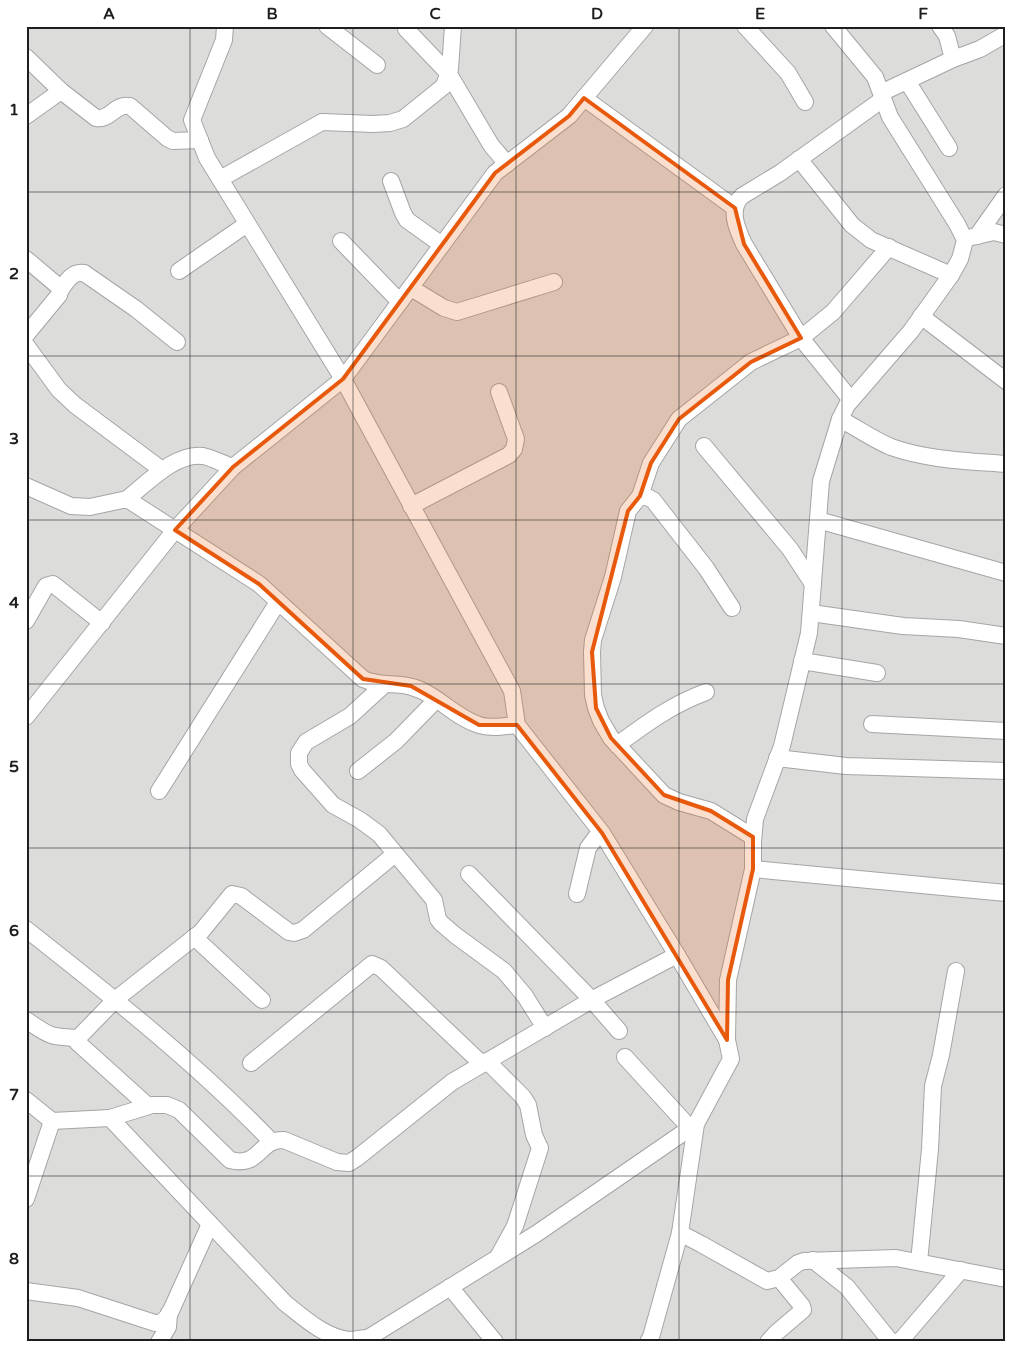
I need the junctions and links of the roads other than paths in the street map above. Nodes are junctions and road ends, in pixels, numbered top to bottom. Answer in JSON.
{"nodes":[{"id":1,"x":326,"y":26,"type":"edge"},
{"id":2,"x":453,"y":26,"type":"edge"},
{"id":3,"x":645,"y":26,"type":"edge"},
{"id":4,"x":745,"y":26,"type":"edge"},
{"id":5,"x":833,"y":26,"type":"edge"},
{"id":6,"x":940,"y":26,"type":"edge"},
{"id":7,"x":228,"y":28,"type":"edge"},
{"id":8,"x":406,"y":29,"type":"dead end"},
{"id":9,"x":1006,"y":34,"type":"edge"},
{"id":10,"x":26,"y":57,"type":"edge"},
{"id":11,"x":953,"y":59,"type":"junction"},
{"id":12,"x":377,"y":65,"type":"dead end"},
{"id":13,"x":449,"y":74,"type":"junction"},
{"id":14,"x":907,"y":81,"type":"junction"},
{"id":15,"x":61,"y":90,"type":"junction"},
{"id":16,"x":882,"y":96,"type":"junction"},
{"id":17,"x":584,"y":98,"type":"junction"},
{"id":18,"x":805,"y":102,"type":"dead end"},
{"id":19,"x":26,"y":116,"type":"edge"},
{"id":20,"x":200,"y":140,"type":"junction"},
{"id":21,"x":949,"y":148,"type":"dead end"},
{"id":22,"x":799,"y":159,"type":"junction"},
{"id":23,"x":507,"y":164,"type":"junction"},
{"id":24,"x":220,"y":178,"type":"junction"},
{"id":25,"x":391,"y":181,"type":"dead end"},
{"id":26,"x":1006,"y":195,"type":"edge"},
{"id":27,"x":735,"y":208,"type":"junction"},
{"id":28,"x":248,"y":224,"type":"junction"},
{"id":29,"x":1006,"y":235,"type":"edge"},
{"id":30,"x":971,"y":238,"type":"junction"},
{"id":31,"x":341,"y":241,"type":"dead end"},
{"id":32,"x":442,"y":245,"type":"junction"},
{"id":33,"x":888,"y":247,"type":"junction"},
{"id":34,"x":26,"y":259,"type":"edge"},
{"id":35,"x":179,"y":271,"type":"dead end"},
{"id":36,"x":951,"y":275,"type":"junction"},
{"id":37,"x":554,"y":282,"type":"dead end"},
{"id":38,"x":411,"y":288,"type":"junction"},
{"id":39,"x":60,"y":291,"type":"junction"},
{"id":40,"x":400,"y":302,"type":"junction"},
{"id":41,"x":921,"y":316,"type":"junction"},
{"id":42,"x":26,"y":335,"type":"edge"},
{"id":43,"x":801,"y":338,"type":"junction"},
{"id":44,"x":177,"y":342,"type":"dead end"},
{"id":45,"x":26,"y":345,"type":"edge"},
{"id":46,"x":343,"y":379,"type":"junction"},
{"id":47,"x":1006,"y":381,"type":"edge"},
{"id":48,"x":499,"y":392,"type":"dead end"},
{"id":49,"x":851,"y":400,"type":"junction"},
{"id":50,"x":840,"y":419,"type":"junction"},
{"id":51,"x":704,"y":446,"type":"dead end"},
{"id":52,"x":1006,"y":464,"type":"edge"},
{"id":53,"x":233,"y":467,"type":"junction"},
{"id":54,"x":162,"y":470,"type":"junction"},
{"id":55,"x":26,"y":486,"type":"edge"},
{"id":56,"x":640,"y":496,"type":"junction"},
{"id":57,"x":128,"y":499,"type":"junction"},
{"id":58,"x":411,"y":506,"type":"junction"},
{"id":59,"x":818,"y":520,"type":"junction"},
{"id":60,"x":175,"y":530,"type":"junction"},
{"id":61,"x":1006,"y":573,"type":"edge"},
{"id":62,"x":813,"y":584,"type":"junction"},
{"id":63,"x":278,"y":602,"type":"junction"},
{"id":64,"x":732,"y":608,"type":"dead end"},
{"id":65,"x":811,"y":613,"type":"junction"},
{"id":66,"x":26,"y":621,"type":"edge"},
{"id":67,"x":102,"y":622,"type":"junction"},
{"id":68,"x":1006,"y":636,"type":"edge"},
{"id":69,"x":802,"y":661,"type":"junction"},
{"id":70,"x":877,"y":673,"type":"dead end"},
{"id":71,"x":386,"y":684,"type":"junction"},
{"id":72,"x":706,"y":692,"type":"dead end"},
{"id":73,"x":436,"y":700,"type":"junction"},
{"id":74,"x":26,"y":718,"type":"edge"},
{"id":75,"x":872,"y":724,"type":"dead end"},
{"id":76,"x":517,"y":725,"type":"junction"},
{"id":77,"x":1006,"y":731,"type":"edge"},
{"id":78,"x":617,"y":745,"type":"junction"},
{"id":79,"x":777,"y":758,"type":"junction"},
{"id":80,"x":1006,"y":770,"type":"edge"},
{"id":81,"x":358,"y":771,"type":"dead end"},
{"id":82,"x":159,"y":791,"type":"dead end"},
{"id":83,"x":600,"y":832,"type":"junction"},
{"id":84,"x":753,"y":837,"type":"junction"},
{"id":85,"x":395,"y":854,"type":"junction"},
{"id":86,"x":753,"y":869,"type":"junction"},
{"id":87,"x":469,"y":874,"type":"dead end"},
{"id":88,"x":1006,"y":893,"type":"edge"},
{"id":89,"x":577,"y":894,"type":"dead end"},
{"id":90,"x":26,"y":930,"type":"edge"},
{"id":91,"x":194,"y":937,"type":"junction"},
{"id":92,"x":677,"y":955,"type":"junction"},
{"id":93,"x":956,"y":972,"type":"dead end"},
{"id":94,"x":116,"y":999,"type":"junction"},
{"id":95,"x":262,"y":1000,"type":"dead end"},
{"id":96,"x":592,"y":1000,"type":"junction"},
{"id":97,"x":26,"y":1020,"type":"edge"},
{"id":98,"x":545,"y":1028,"type":"junction"},
{"id":99,"x":619,"y":1031,"type":"dead end"},
{"id":100,"x":78,"y":1038,"type":"junction"},
{"id":101,"x":727,"y":1040,"type":"junction"},
{"id":102,"x":625,"y":1057,"type":"dead end"},
{"id":103,"x":250,"y":1063,"type":"dead end"},
{"id":104,"x":485,"y":1063,"type":"junction"},
{"id":105,"x":26,"y":1100,"type":"edge"},
{"id":106,"x":148,"y":1106,"type":"junction"},
{"id":107,"x":110,"y":1118,"type":"junction"},
{"id":108,"x":52,"y":1121,"type":"junction"},
{"id":109,"x":693,"y":1126,"type":"junction"},
{"id":110,"x":271,"y":1141,"type":"junction"},
{"id":111,"x":26,"y":1199,"type":"edge"},
{"id":112,"x":210,"y":1224,"type":"junction"},
{"id":113,"x":680,"y":1234,"type":"junction"},
{"id":114,"x":498,"y":1258,"type":"junction"},
{"id":115,"x":812,"y":1260,"type":"junction"},
{"id":116,"x":919,"y":1262,"type":"junction"},
{"id":117,"x":961,"y":1270,"type":"junction"},
{"id":118,"x":779,"y":1278,"type":"junction"},
{"id":119,"x":1006,"y":1279,"type":"edge"},
{"id":120,"x":450,"y":1287,"type":"junction"},
{"id":121,"x":26,"y":1291,"type":"edge"},
{"id":122,"x":170,"y":1313,"type":"junction"},
{"id":123,"x":370,"y":1340,"type":"edge"},
{"id":124,"x":160,"y":1342,"type":"edge"},
{"id":125,"x":495,"y":1342,"type":"edge"},
{"id":126,"x":648,"y":1342,"type":"edge"},
{"id":127,"x":768,"y":1342,"type":"edge"},
{"id":128,"x":891,"y":1342,"type":"edge"},
{"id":129,"x":898,"y":1342,"type":"edge"}],
"edges":[{"from":1,"to":12,"type":"street"},
{"from":2,"to":13,"type":"street"},
{"from":3,"to":17,"type":"street"},
{"from":4,"to":18,"type":"street"},
{"from":5,"to":16,"type":"street"},
{"from":6,"to":11,"type":"street"},
{"from":7,"to":20,"type":"street"},
{"from":8,"to":13,"type":"street"},
{"from":9,"to":11,"type":"street"},
{"from":10,"to":15,"type":"street"},
{"from":11,"to":14,"type":"street"},
{"from":13,"to":23,"type":"street"},
{"from":13,"to":24,"type":"street"},
{"from":14,"to":16,"type":"street"},
{"from":14,"to":21,"type":"street"},
{"from":15,"to":19,"type":"street"},
{"from":15,"to":20,"type":"street"},
{"from":16,"to":22,"type":"street"},
{"from":16,"to":30,"type":"street"},
{"from":17,"to":23,"type":"street"},
{"from":17,"to":27,"type":"street"},
{"from":20,"to":24,"type":"street"},
{"from":22,"to":27,"type":"street"},
{"from":22,"to":33,"type":"street"},
{"from":23,"to":32,"type":"street"},
{"from":24,"to":28,"type":"street"},
{"from":25,"to":32,"type":"street"},
{"from":26,"to":30,"type":"street"},
{"from":27,"to":43,"type":"street"},
{"from":28,"to":35,"type":"street"},
{"from":28,"to":46,"type":"street"},
{"from":29,"to":30,"type":"street"},
{"from":30,"to":36,"type":"street"},
{"from":31,"to":40,"type":"street"},
{"from":32,"to":38,"type":"street"},
{"from":33,"to":36,"type":"street"},
{"from":33,"to":43,"type":"street"},
{"from":34,"to":39,"type":"street"},
{"from":36,"to":41,"type":"street"},
{"from":37,"to":38,"type":"street"},
{"from":38,"to":40,"type":"street"},
{"from":39,"to":42,"type":"street"},
{"from":39,"to":44,"type":"street"},
{"from":40,"to":46,"type":"street"},
{"from":41,"to":47,"type":"street"},
{"from":41,"to":49,"type":"street"},
{"from":43,"to":49,"type":"street"},
{"from":43,"to":56,"type":"street"},
{"from":45,"to":54,"type":"street"},
{"from":46,"to":53,"type":"street"},
{"from":46,"to":58,"type":"street"},
{"from":48,"to":58,"type":"street"},
{"from":49,"to":50,"type":"street"},
{"from":50,"to":52,"type":"street"},
{"from":50,"to":59,"type":"street"},
{"from":51,"to":62,"type":"street"},
{"from":53,"to":54,"type":"street"},
{"from":53,"to":60,"type":"street"},
{"from":54,"to":57,"type":"street"},
{"from":55,"to":57,"type":"street"},
{"from":56,"to":64,"type":"street"},
{"from":56,"to":78,"type":"street"},
{"from":57,"to":60,"type":"street"},
{"from":58,"to":76,"type":"street"},
{"from":59,"to":61,"type":"street"},
{"from":59,"to":62,"type":"street"},
{"from":60,"to":63,"type":"street"},
{"from":60,"to":67,"type":"street"},
{"from":62,"to":65,"type":"street"},
{"from":63,"to":71,"type":"street"},
{"from":63,"to":82,"type":"street"},
{"from":65,"to":68,"type":"street"},
{"from":65,"to":69,"type":"street"},
{"from":66,"to":67,"type":"street"},
{"from":67,"to":74,"type":"street"},
{"from":69,"to":70,"type":"street"},
{"from":69,"to":79,"type":"street"},
{"from":71,"to":73,"type":"street"},
{"from":71,"to":85,"type":"street"},
{"from":72,"to":78,"type":"street"},
{"from":73,"to":76,"type":"street"},
{"from":73,"to":81,"type":"street"},
{"from":75,"to":77,"type":"street"},
{"from":76,"to":83,"type":"street"},
{"from":78,"to":84,"type":"street"},
{"from":79,"to":80,"type":"street"},
{"from":79,"to":84,"type":"street"},
{"from":83,"to":89,"type":"street"},
{"from":83,"to":92,"type":"street"},
{"from":84,"to":86,"type":"street"},
{"from":85,"to":91,"type":"street"},
{"from":85,"to":98,"type":"street"},
{"from":86,"to":88,"type":"street"},
{"from":86,"to":101,"type":"street"},
{"from":87,"to":96,"type":"street"},
{"from":90,"to":94,"type":"street"},
{"from":91,"to":94,"type":"street"},
{"from":91,"to":95,"type":"street"},
{"from":92,"to":96,"type":"street"},
{"from":92,"to":101,"type":"street"},
{"from":93,"to":116,"type":"street"},
{"from":94,"to":100,"type":"street"},
{"from":94,"to":110,"type":"street"},
{"from":96,"to":98,"type":"street"},
{"from":96,"to":99,"type":"street"},
{"from":97,"to":100,"type":"street"},
{"from":98,"to":104,"type":"street"},
{"from":100,"to":106,"type":"street"},
{"from":101,"to":109,"type":"street"},
{"from":102,"to":109,"type":"street"},
{"from":103,"to":104,"type":"street"},
{"from":104,"to":110,"type":"street"},
{"from":104,"to":114,"type":"street"},
{"from":105,"to":108,"type":"street"},
{"from":106,"to":107,"type":"street"},
{"from":106,"to":110,"type":"street"},
{"from":107,"to":108,"type":"street"},
{"from":107,"to":112,"type":"street"},
{"from":108,"to":111,"type":"street"},
{"from":109,"to":113,"type":"street"},
{"from":109,"to":114,"type":"street"},
{"from":112,"to":122,"type":"street"},
{"from":112,"to":123,"type":"street"},
{"from":113,"to":118,"type":"street"},
{"from":113,"to":126,"type":"street"},
{"from":114,"to":120,"type":"street"},
{"from":115,"to":116,"type":"street"},
{"from":115,"to":118,"type":"street"},
{"from":115,"to":128,"type":"street"},
{"from":116,"to":117,"type":"street"},
{"from":117,"to":119,"type":"street"},
{"from":117,"to":129,"type":"street"},
{"from":118,"to":127,"type":"street"},
{"from":120,"to":123,"type":"street"},
{"from":120,"to":125,"type":"street"},
{"from":121,"to":122,"type":"street"},
{"from":122,"to":124,"type":"street"}]}
